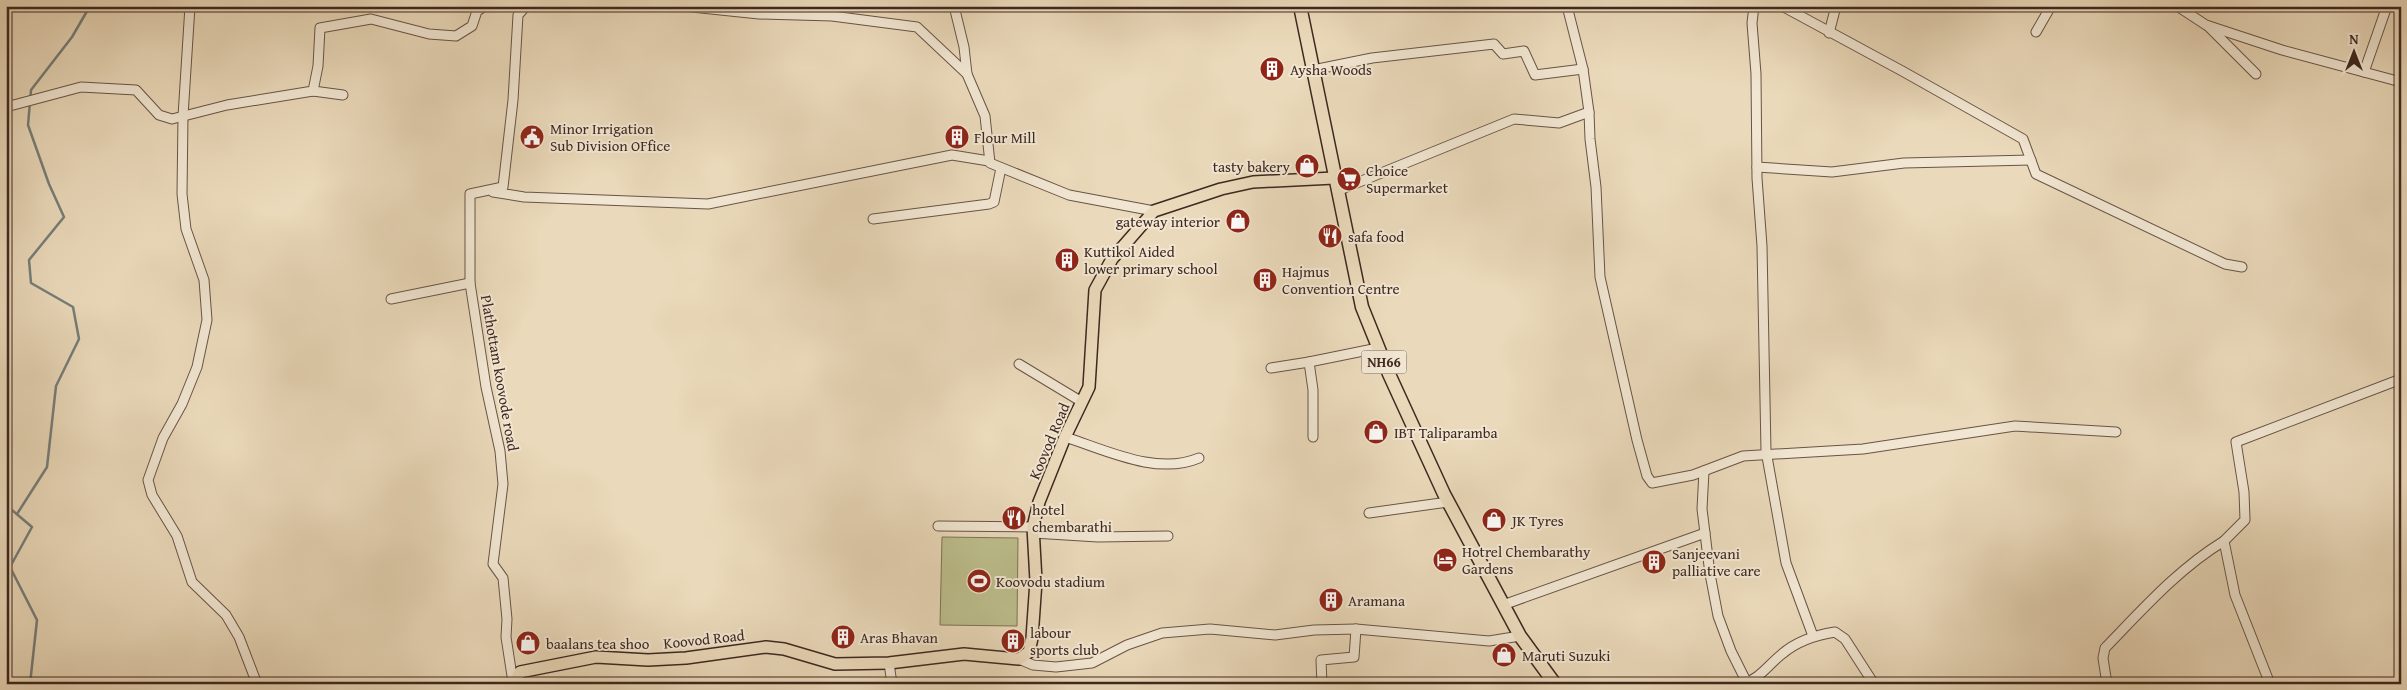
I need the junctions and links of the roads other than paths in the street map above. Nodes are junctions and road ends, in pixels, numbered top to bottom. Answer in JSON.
{"nodes":[{"id":1,"x":190,"y":6,"type":"edge"},
{"id":2,"x":485,"y":6,"type":"edge"},
{"id":3,"x":526,"y":6,"type":"edge"},
{"id":4,"x":682,"y":6,"type":"edge"},
{"id":5,"x":954,"y":6,"type":"edge"},
{"id":6,"x":1300,"y":6,"type":"edge"},
{"id":7,"x":1567,"y":6,"type":"edge"},
{"id":8,"x":1754,"y":6,"type":"edge"},
{"id":9,"x":1782,"y":6,"type":"edge"},
{"id":10,"x":1836,"y":6,"type":"edge"},
{"id":11,"x":2051,"y":6,"type":"edge"},
{"id":12,"x":2177,"y":6,"type":"edge"},
{"id":13,"x":2387,"y":6,"type":"edge"},
{"id":14,"x":517,"y":11,"type":"edge"},
{"id":15,"x":2206,"y":24,"type":"junction"},
{"id":16,"x":2036,"y":32,"type":"dead end"},
{"id":17,"x":1829,"y":33,"type":"junction"},
{"id":18,"x":1583,"y":69,"type":"junction"},
{"id":19,"x":1313,"y":70,"type":"junction"},
{"id":20,"x":2364,"y":72,"type":"junction"},
{"id":21,"x":967,"y":74,"type":"junction"},
{"id":22,"x":2256,"y":74,"type":"dead end"},
{"id":23,"x":2401,"y":82,"type":"edge"},
{"id":24,"x":313,"y":91,"type":"junction"},
{"id":25,"x":343,"y":95,"type":"dead end"},
{"id":26,"x":6,"y":107,"type":"edge"},
{"id":27,"x":1589,"y":112,"type":"junction"},
{"id":28,"x":183,"y":116,"type":"junction"},
{"id":29,"x":2031,"y":160,"type":"junction"},
{"id":30,"x":989,"y":161,"type":"junction"},
{"id":31,"x":1757,"y":167,"type":"junction"},
{"id":32,"x":1001,"y":168,"type":"junction"},
{"id":33,"x":1334,"y":178,"type":"junction"},
{"id":34,"x":490,"y":191,"type":"junction"},
{"id":35,"x":1337,"y":191,"type":"junction"},
{"id":36,"x":1154,"y":211,"type":"junction"},
{"id":37,"x":873,"y":219,"type":"dead end"},
{"id":38,"x":2242,"y":266,"type":"dead end"},
{"id":39,"x":470,"y":283,"type":"junction"},
{"id":40,"x":391,"y":299,"type":"dead end"},
{"id":41,"x":1378,"y":348,"type":"junction"},
{"id":42,"x":1309,"y":362,"type":"junction"},
{"id":43,"x":1019,"y":364,"type":"dead end"},
{"id":44,"x":1271,"y":368,"type":"dead end"},
{"id":45,"x":2401,"y":379,"type":"edge"},
{"id":46,"x":1082,"y":402,"type":"junction"},
{"id":47,"x":2116,"y":432,"type":"dead end"},
{"id":48,"x":1065,"y":436,"type":"junction"},
{"id":49,"x":1313,"y":438,"type":"dead end"},
{"id":50,"x":1767,"y":454,"type":"junction"},
{"id":51,"x":1199,"y":458,"type":"dead end"},
{"id":52,"x":1704,"y":471,"type":"junction"},
{"id":53,"x":1448,"y":502,"type":"junction"},
{"id":54,"x":1369,"y":513,"type":"dead end"},
{"id":55,"x":938,"y":526,"type":"dead end"},
{"id":56,"x":1033,"y":530,"type":"junction"},
{"id":57,"x":1705,"y":533,"type":"junction"},
{"id":58,"x":1168,"y":536,"type":"dead end"},
{"id":59,"x":2224,"y":541,"type":"junction"},
{"id":60,"x":1503,"y":605,"type":"junction"},
{"id":61,"x":1356,"y":629,"type":"junction"},
{"id":62,"x":1520,"y":636,"type":"junction"},
{"id":63,"x":1813,"y":636,"type":"junction"},
{"id":64,"x":1019,"y":659,"type":"junction"},
{"id":65,"x":889,"y":663,"type":"junction"},
{"id":66,"x":514,"y":680,"type":"edge"},
{"id":67,"x":1744,"y":683,"type":"edge"},
{"id":68,"x":257,"y":684,"type":"edge"},
{"id":69,"x":892,"y":684,"type":"edge"},
{"id":70,"x":1322,"y":684,"type":"edge"},
{"id":71,"x":1555,"y":684,"type":"edge"},
{"id":72,"x":1679,"y":684,"type":"edge"},
{"id":73,"x":1694,"y":684,"type":"edge"},
{"id":74,"x":1874,"y":684,"type":"edge"},
{"id":75,"x":2107,"y":684,"type":"edge"},
{"id":76,"x":2270,"y":684,"type":"edge"}],
"edges":[{"from":1,"to":28,"type":"street"},
{"from":2,"to":24,"type":"street"},
{"from":3,"to":14,"type":"street","name":"Plathottam koovode road"},
{"from":4,"to":21,"type":"street"},
{"from":5,"to":21,"type":"street"},
{"from":6,"to":19,"type":"highway","number":"NH66"},
{"from":7,"to":18,"type":"street"},
{"from":8,"to":31,"type":"street"},
{"from":9,"to":17,"type":"street"},
{"from":10,"to":17,"type":"street"},
{"from":11,"to":16,"type":"street"},
{"from":12,"to":15,"type":"street"},
{"from":13,"to":20,"type":"street"},
{"from":14,"to":34,"type":"street","name":"Plathottam koovode road"},
{"from":15,"to":20,"type":"street"},
{"from":15,"to":22,"type":"street"},
{"from":17,"to":29,"type":"street"},
{"from":18,"to":19,"type":"street"},
{"from":18,"to":27,"type":"street"},
{"from":19,"to":33,"type":"highway","number":"NH66"},
{"from":20,"to":23,"type":"street"},
{"from":21,"to":30,"type":"street"},
{"from":24,"to":25,"type":"street"},
{"from":24,"to":28,"type":"street"},
{"from":26,"to":28,"type":"street"},
{"from":27,"to":35,"type":"street"},
{"from":27,"to":52,"type":"street"},
{"from":28,"to":68,"type":"street"},
{"from":29,"to":31,"type":"street"},
{"from":29,"to":38,"type":"street"},
{"from":30,"to":32,"type":"street"},
{"from":30,"to":34,"type":"street"},
{"from":31,"to":50,"type":"street"},
{"from":32,"to":36,"type":"street"},
{"from":32,"to":37,"type":"street"},
{"from":33,"to":35,"type":"highway","number":"NH66"},
{"from":33,"to":36,"type":"main road"},
{"from":34,"to":39,"type":"street","name":"Plathottam koovode road"},
{"from":35,"to":41,"type":"highway","number":"NH66"},
{"from":36,"to":46,"type":"main road","name":"Koovod Road"},
{"from":39,"to":40,"type":"street"},
{"from":39,"to":66,"type":"street","name":"Plathottam koovode road"},
{"from":41,"to":42,"type":"street"},
{"from":41,"to":53,"type":"highway","number":"NH66"},
{"from":42,"to":44,"type":"street"},
{"from":42,"to":49,"type":"street"},
{"from":43,"to":46,"type":"street"},
{"from":45,"to":59,"type":"street"},
{"from":46,"to":48,"type":"main road","name":"Koovod Road"},
{"from":47,"to":50,"type":"street"},
{"from":48,"to":51,"type":"street"},
{"from":48,"to":56,"type":"main road","name":"Koovod Road"},
{"from":50,"to":52,"type":"street"},
{"from":50,"to":63,"type":"street"},
{"from":52,"to":57,"type":"street"},
{"from":53,"to":54,"type":"street"},
{"from":53,"to":60,"type":"highway","number":"NH66"},
{"from":55,"to":56,"type":"street"},
{"from":56,"to":58,"type":"street"},
{"from":56,"to":64,"type":"main road","name":"Koovod Road"},
{"from":57,"to":60,"type":"street"},
{"from":57,"to":67,"type":"street"},
{"from":59,"to":75,"type":"street"},
{"from":59,"to":76,"type":"street"},
{"from":60,"to":62,"type":"highway","number":"NH66"},
{"from":61,"to":62,"type":"street"},
{"from":61,"to":64,"type":"street"},
{"from":61,"to":70,"type":"street"},
{"from":62,"to":71,"type":"highway","number":"NH66"},
{"from":63,"to":67,"type":"street"},
{"from":63,"to":74,"type":"street"},
{"from":64,"to":65,"type":"main road","name":"Koovod Road"},
{"from":65,"to":66,"type":"main road","name":"Koovod Road"},
{"from":65,"to":69,"type":"street"},
{"from":72,"to":73,"type":"street"}]}
